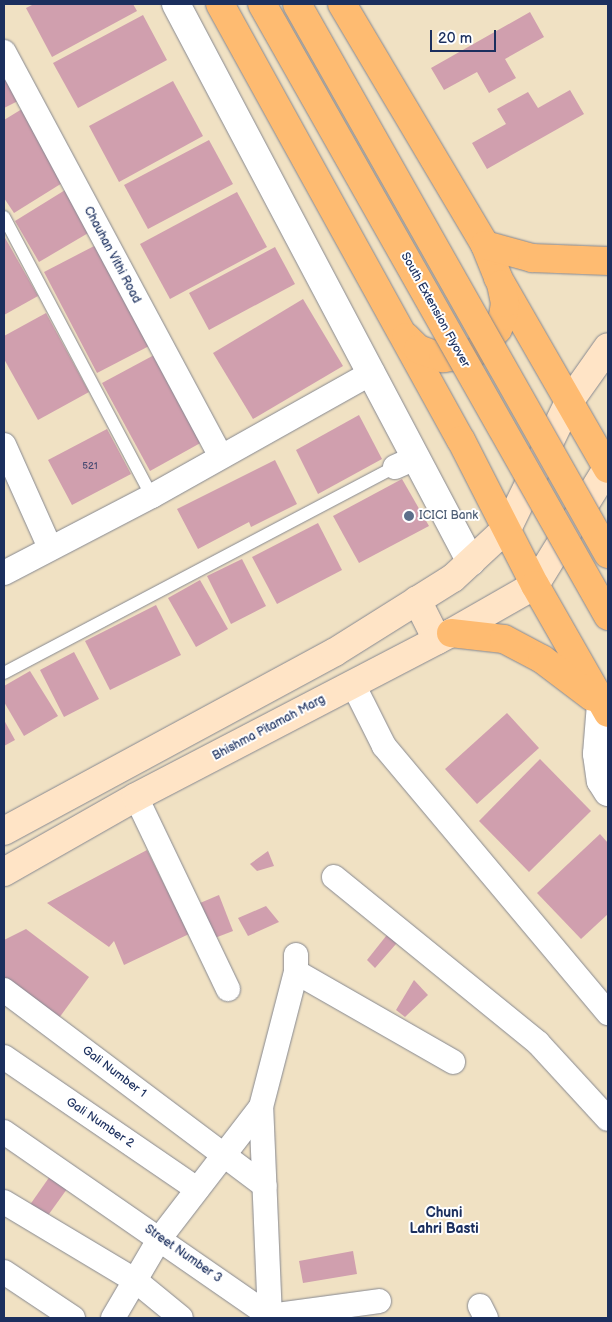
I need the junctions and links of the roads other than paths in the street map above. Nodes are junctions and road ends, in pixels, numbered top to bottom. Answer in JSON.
{"nodes":[{"id":1,"x":176,"y":4,"type":"edge"},
{"id":2,"x":220,"y":4,"type":"edge"},
{"id":3,"x":262,"y":4,"type":"edge"},
{"id":4,"x":297,"y":4,"type":"edge"},
{"id":5,"x":342,"y":4,"type":"edge"},
{"id":6,"x":4,"y":52,"type":"edge"},
{"id":7,"x":4,"y":217,"type":"edge"},
{"id":8,"x":485,"y":245,"type":"junction"},
{"id":9,"x":608,"y":261,"type":"edge"},
{"id":10,"x":498,"y":278,"type":"junction"},
{"id":11,"x":400,"y":329,"type":"junction"},
{"id":12,"x":608,"y":347,"type":"edge"},
{"id":13,"x":373,"y":372,"type":"junction"},
{"id":14,"x":569,"y":402,"type":"junction"},
{"id":15,"x":4,"y":445,"type":"edge"},
{"id":16,"x":221,"y":457,"type":"junction"},
{"id":17,"x":406,"y":462,"type":"junction"},
{"id":18,"x":608,"y":468,"type":"edge"},
{"id":19,"x":12,"y":481,"type":"edge"},
{"id":20,"x":152,"y":496,"type":"junction"},
{"id":21,"x":508,"y":527,"type":"junction"},
{"id":22,"x":50,"y":548,"type":"junction"},
{"id":23,"x":608,"y":554,"type":"edge"},
{"id":24,"x":471,"y":562,"type":"junction"},
{"id":25,"x":4,"y":573,"type":"edge"},
{"id":26,"x":535,"y":585,"type":"junction"},
{"id":27,"x":417,"y":600,"type":"junction"},
{"id":28,"x":608,"y":616,"type":"edge"},
{"id":29,"x":444,"y":636,"type":"junction"},
{"id":30,"x":4,"y":673,"type":"edge"},
{"id":31,"x":352,"y":684,"type":"junction"},
{"id":32,"x":605,"y":709,"type":"edge"},
{"id":33,"x":608,"y":792,"type":"edge"},
{"id":34,"x":136,"y":797,"type":"junction"},
{"id":35,"x":4,"y":831,"type":"edge"},
{"id":36,"x":4,"y":872,"type":"edge"},
{"id":37,"x":334,"y":877,"type":"dead end"},
{"id":38,"x":228,"y":989,"type":"dead end"},
{"id":39,"x":4,"y":990,"type":"edge"},
{"id":40,"x":608,"y":1013,"type":"edge"},
{"id":41,"x":4,"y":1057,"type":"edge"},
{"id":42,"x":453,"y":1062,"type":"dead end"},
{"id":43,"x":261,"y":1107,"type":"junction"},
{"id":44,"x":608,"y":1120,"type":"edge"},
{"id":45,"x":4,"y":1132,"type":"edge"},
{"id":46,"x":224,"y":1154,"type":"junction"},
{"id":47,"x":265,"y":1186,"type":"junction"},
{"id":48,"x":197,"y":1189,"type":"junction"},
{"id":49,"x":4,"y":1202,"type":"edge"},
{"id":50,"x":160,"y":1238,"type":"junction"},
{"id":51,"x":4,"y":1272,"type":"edge"},
{"id":52,"x":136,"y":1281,"type":"junction"},
{"id":53,"x":379,"y":1301,"type":"dead end"},
{"id":54,"x":270,"y":1317,"type":"edge"},
{"id":55,"x":73,"y":1318,"type":"edge"},
{"id":56,"x":113,"y":1318,"type":"edge"},
{"id":57,"x":181,"y":1318,"type":"edge"}],
"edges":[{"from":1,"to":13,"type":"street"},
{"from":2,"to":11,"type":"main road"},
{"from":3,"to":28,"type":"main road","name":"South Extension Flyover","bridge":true},
{"from":4,"to":23,"type":"main road","bridge":true},
{"from":5,"to":8,"type":"main road"},
{"from":6,"to":16,"type":"street","name":"Chauhan Vithi Road"},
{"from":7,"to":20,"type":"lane"},
{"from":8,"to":9,"type":"main road"},
{"from":8,"to":10,"type":"main road"},
{"from":10,"to":11,"type":"main road"},
{"from":10,"to":14,"type":"main road"},
{"from":11,"to":21,"type":"main road"},
{"from":12,"to":14,"type":"main road"},
{"from":13,"to":16,"type":"street"},
{"from":13,"to":17,"type":"street"},
{"from":14,"to":18,"type":"main road"},
{"from":14,"to":21,"type":"main road"},
{"from":15,"to":19,"type":"street"},
{"from":16,"to":20,"type":"street"},
{"from":17,"to":24,"type":"street"},
{"from":17,"to":30,"type":"lane"},
{"from":18,"to":26,"type":"main road"},
{"from":19,"to":22,"type":"street"},
{"from":20,"to":22,"type":"street"},
{"from":21,"to":24,"type":"main road"},
{"from":21,"to":26,"type":"main road"},
{"from":22,"to":25,"type":"street"},
{"from":24,"to":27,"type":"main road"},
{"from":26,"to":29,"type":"main road","name":"Bhishma Pitamah Marg"},
{"from":26,"to":32,"type":"main road"},
{"from":27,"to":29,"type":"main road"},
{"from":27,"to":35,"type":"main road"},
{"from":29,"to":31,"type":"main road","name":"Bhishma Pitamah Marg"},
{"from":29,"to":32,"type":"main road"},
{"from":31,"to":34,"type":"main road","name":"Bhishma Pitamah Marg"},
{"from":31,"to":40,"type":"street"},
{"from":32,"to":33,"type":"street"},
{"from":34,"to":36,"type":"main road","name":"Bhishma Pitamah Marg"},
{"from":34,"to":38,"type":"street"},
{"from":37,"to":44,"type":"street"},
{"from":39,"to":46,"type":"street","name":"Gali Number 1"},
{"from":41,"to":48,"type":"street","name":"Gali Number 2"},
{"from":42,"to":43,"type":"street"},
{"from":43,"to":46,"type":"street"},
{"from":43,"to":47,"type":"street"},
{"from":45,"to":50,"type":"street","name":"Street Number 3"},
{"from":46,"to":47,"type":"street","name":"Gali Number 1"},
{"from":46,"to":48,"type":"street"},
{"from":47,"to":54,"type":"street"},
{"from":48,"to":50,"type":"street"},
{"from":49,"to":52,"type":"street"},
{"from":50,"to":52,"type":"street"},
{"from":50,"to":54,"type":"street","name":"Street Number 3"},
{"from":51,"to":55,"type":"street"},
{"from":52,"to":56,"type":"street"},
{"from":52,"to":57,"type":"street"},
{"from":53,"to":54,"type":"street"}]}
